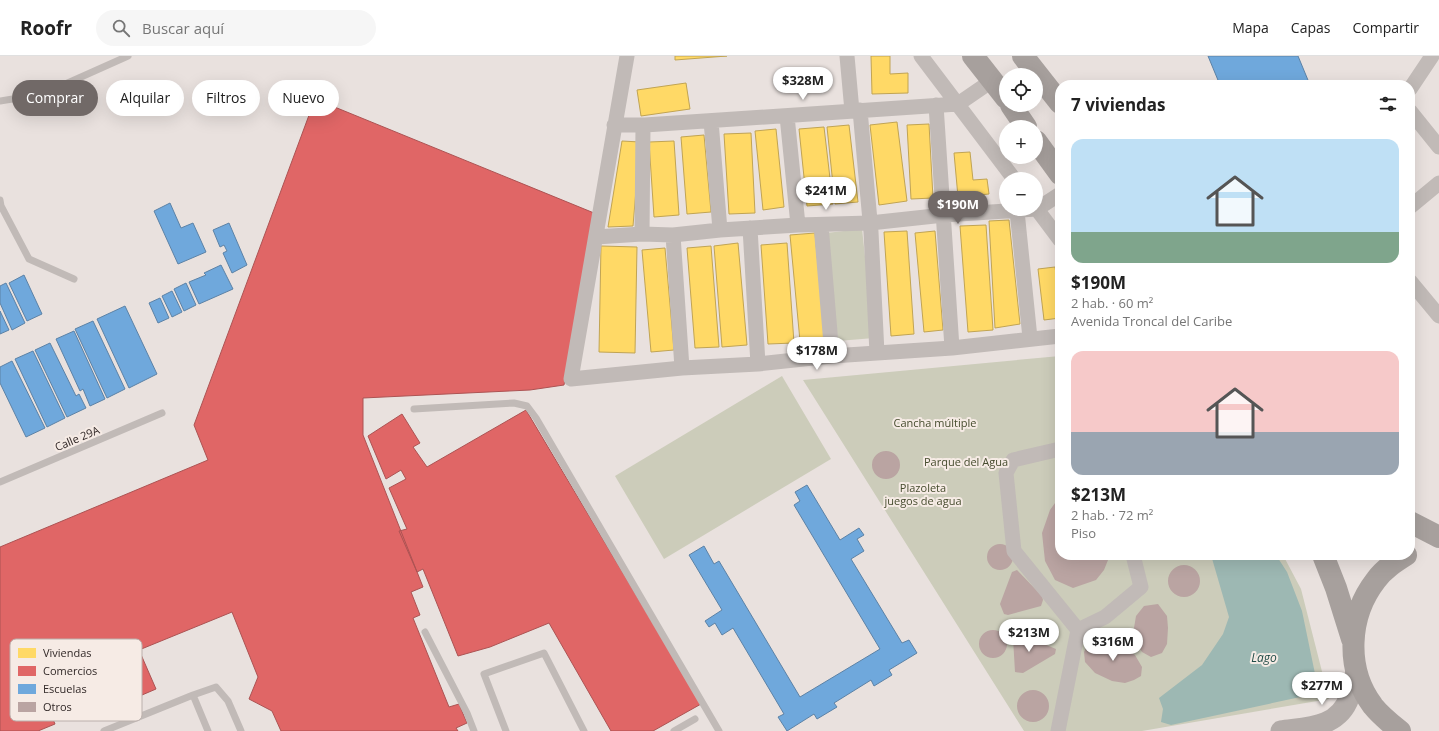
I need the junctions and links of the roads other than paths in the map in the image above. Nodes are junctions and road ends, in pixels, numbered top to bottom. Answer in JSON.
{"nodes":[{"id":1,"x":128,"y":56,"type":"edge"},
{"id":2,"x":627,"y":56,"type":"edge"},
{"id":3,"x":848,"y":56,"type":"edge"},
{"id":4,"x":920,"y":56,"type":"edge"},
{"id":5,"x":973,"y":56,"type":"edge"},
{"id":6,"x":1023,"y":56,"type":"edge"},
{"id":7,"x":1432,"y":56,"type":"edge"},
{"id":8,"x":993,"y":80,"type":"junction"},
{"id":9,"x":1415,"y":82,"type":"edge"},
{"id":10,"x":999,"y":88,"type":"edge"},
{"id":11,"x":1055,"y":97,"type":"edge"},
{"id":12,"x":0,"y":101,"type":"edge"},
{"id":13,"x":958,"y":104,"type":"junction"},
{"id":14,"x":936,"y":105,"type":"junction"},
{"id":15,"x":856,"y":111,"type":"junction"},
{"id":16,"x":787,"y":116,"type":"junction"},
{"id":17,"x":1415,"y":117,"type":"edge"},
{"id":18,"x":712,"y":121,"type":"junction"},
{"id":19,"x":614,"y":125,"type":"junction"},
{"id":20,"x":643,"y":126,"type":"junction"},
{"id":21,"x":1439,"y":147,"type":"edge"},
{"id":22,"x":1043,"y":151,"type":"edge"},
{"id":23,"x":1055,"y":167,"type":"edge"},
{"id":24,"x":1009,"y":172,"type":"edge"},
{"id":25,"x":1439,"y":183,"type":"edge"},
{"id":26,"x":1055,"y":197,"type":"edge"},
{"id":27,"x":0,"y":200,"type":"edge"},
{"id":28,"x":1415,"y":203,"type":"edge"},
{"id":29,"x":1043,"y":205,"type":"edge"},
{"id":30,"x":999,"y":212,"type":"edge"},
{"id":31,"x":944,"y":215,"type":"junction"},
{"id":32,"x":1018,"y":216,"type":"edge"},
{"id":33,"x":1042,"y":216,"type":"edge"},
{"id":34,"x":870,"y":223,"type":"junction"},
{"id":35,"x":798,"y":225,"type":"junction"},
{"id":36,"x":821,"y":225,"type":"junction"},
{"id":37,"x":750,"y":228,"type":"junction"},
{"id":38,"x":720,"y":230,"type":"junction"},
{"id":39,"x":1055,"y":233,"type":"edge"},
{"id":40,"x":642,"y":234,"type":"junction"},
{"id":41,"x":673,"y":235,"type":"junction"},
{"id":42,"x":596,"y":237,"type":"junction"},
{"id":43,"x":74,"y":279,"type":"dead end"},
{"id":44,"x":1415,"y":287,"type":"edge"},
{"id":45,"x":1439,"y":316,"type":"edge"},
{"id":46,"x":1055,"y":336,"type":"edge"},
{"id":47,"x":1030,"y":338,"type":"junction"},
{"id":48,"x":952,"y":348,"type":"junction"},
{"id":49,"x":877,"y":353,"type":"junction"},
{"id":50,"x":832,"y":356,"type":"junction"},
{"id":51,"x":758,"y":364,"type":"junction"},
{"id":52,"x":682,"y":368,"type":"junction"},
{"id":53,"x":414,"y":409,"type":"dead end"},
{"id":54,"x":162,"y":413,"type":"dead end"},
{"id":55,"x":1055,"y":450,"type":"edge"},
{"id":56,"x":0,"y":482,"type":"edge"},
{"id":57,"x":1415,"y":525,"type":"edge"},
{"id":58,"x":1439,"y":537,"type":"edge"},
{"id":59,"x":1439,"y":544,"type":"edge"},
{"id":60,"x":1415,"y":551,"type":"edge"},
{"id":61,"x":1134,"y":560,"type":"edge"},
{"id":62,"x":1325,"y":560,"type":"edge"},
{"id":63,"x":1398,"y":560,"type":"edge"},
{"id":64,"x":1078,"y":630,"type":"junction"},
{"id":65,"x":425,"y":632,"type":"dead end"},
{"id":66,"x":1353,"y":641,"type":"junction"},
{"id":67,"x":1356,"y":671,"type":"junction"},
{"id":68,"x":193,"y":695,"type":"junction"},
{"id":69,"x":142,"y":716,"type":"edge"},
{"id":70,"x":695,"y":719,"type":"dead end"},
{"id":71,"x":129,"y":721,"type":"edge"},
{"id":72,"x":104,"y":731,"type":"edge"},
{"id":73,"x":208,"y":731,"type":"edge"},
{"id":74,"x":241,"y":731,"type":"edge"},
{"id":75,"x":474,"y":731,"type":"edge"},
{"id":76,"x":506,"y":731,"type":"edge"},
{"id":77,"x":584,"y":731,"type":"edge"},
{"id":78,"x":674,"y":731,"type":"edge"},
{"id":79,"x":719,"y":731,"type":"edge"},
{"id":80,"x":1058,"y":731,"type":"edge"},
{"id":81,"x":1281,"y":731,"type":"edge"},
{"id":82,"x":1400,"y":731,"type":"edge"}],
"edges":[{"from":1,"to":12,"type":"lane"},
{"from":2,"to":19,"type":"street"},
{"from":3,"to":15,"type":"street"},
{"from":4,"to":13,"type":"street"},
{"from":5,"to":8,"type":"highway"},
{"from":6,"to":11,"type":"highway"},
{"from":7,"to":9,"type":"street"},
{"from":8,"to":10,"type":"highway"},
{"from":8,"to":13,"type":"street"},
{"from":13,"to":14,"type":"street"},
{"from":13,"to":24,"type":"street"},
{"from":14,"to":15,"type":"street"},
{"from":14,"to":31,"type":"street"},
{"from":15,"to":16,"type":"street"},
{"from":15,"to":34,"type":"street"},
{"from":16,"to":18,"type":"street"},
{"from":16,"to":35,"type":"street"},
{"from":17,"to":21,"type":"street"},
{"from":18,"to":20,"type":"street"},
{"from":18,"to":38,"type":"street"},
{"from":19,"to":20,"type":"street"},
{"from":19,"to":42,"type":"street"},
{"from":20,"to":40,"type":"street"},
{"from":22,"to":23,"type":"highway"},
{"from":25,"to":28,"type":"street"},
{"from":26,"to":29,"type":"street"},
{"from":27,"to":43,"type":"lane"},
{"from":30,"to":31,"type":"street"},
{"from":31,"to":34,"type":"street"},
{"from":31,"to":48,"type":"street"},
{"from":32,"to":47,"type":"street"},
{"from":33,"to":39,"type":"street"},
{"from":34,"to":36,"type":"street"},
{"from":34,"to":49,"type":"street"},
{"from":35,"to":36,"type":"street"},
{"from":35,"to":37,"type":"street"},
{"from":36,"to":50,"type":"street"},
{"from":37,"to":38,"type":"street"},
{"from":37,"to":51,"type":"street"},
{"from":38,"to":41,"type":"street"},
{"from":40,"to":41,"type":"street"},
{"from":40,"to":42,"type":"street"},
{"from":41,"to":52,"type":"street"},
{"from":42,"to":52,"type":"street"},
{"from":44,"to":45,"type":"street"},
{"from":46,"to":47,"type":"street"},
{"from":47,"to":48,"type":"street"},
{"from":48,"to":49,"type":"street"},
{"from":49,"to":50,"type":"street"},
{"from":50,"to":51,"type":"street"},
{"from":51,"to":52,"type":"street"},
{"from":53,"to":79,"type":"lane"},
{"from":54,"to":56,"type":"lane","name":"Calle 29A"},
{"from":55,"to":64,"type":"street"},
{"from":57,"to":58,"type":"highway"},
{"from":59,"to":60,"type":"highway"},
{"from":61,"to":64,"type":"street"},
{"from":62,"to":66,"type":"highway"},
{"from":63,"to":66,"type":"highway"},
{"from":64,"to":80,"type":"street"},
{"from":65,"to":75,"type":"lane"},
{"from":66,"to":67,"type":"highway"},
{"from":67,"to":81,"type":"main road"},
{"from":67,"to":82,"type":"highway"},
{"from":68,"to":69,"type":"lane"},
{"from":68,"to":73,"type":"lane"},
{"from":68,"to":74,"type":"lane"},
{"from":70,"to":78,"type":"lane"},
{"from":71,"to":72,"type":"lane"},
{"from":76,"to":77,"type":"lane"}]}
